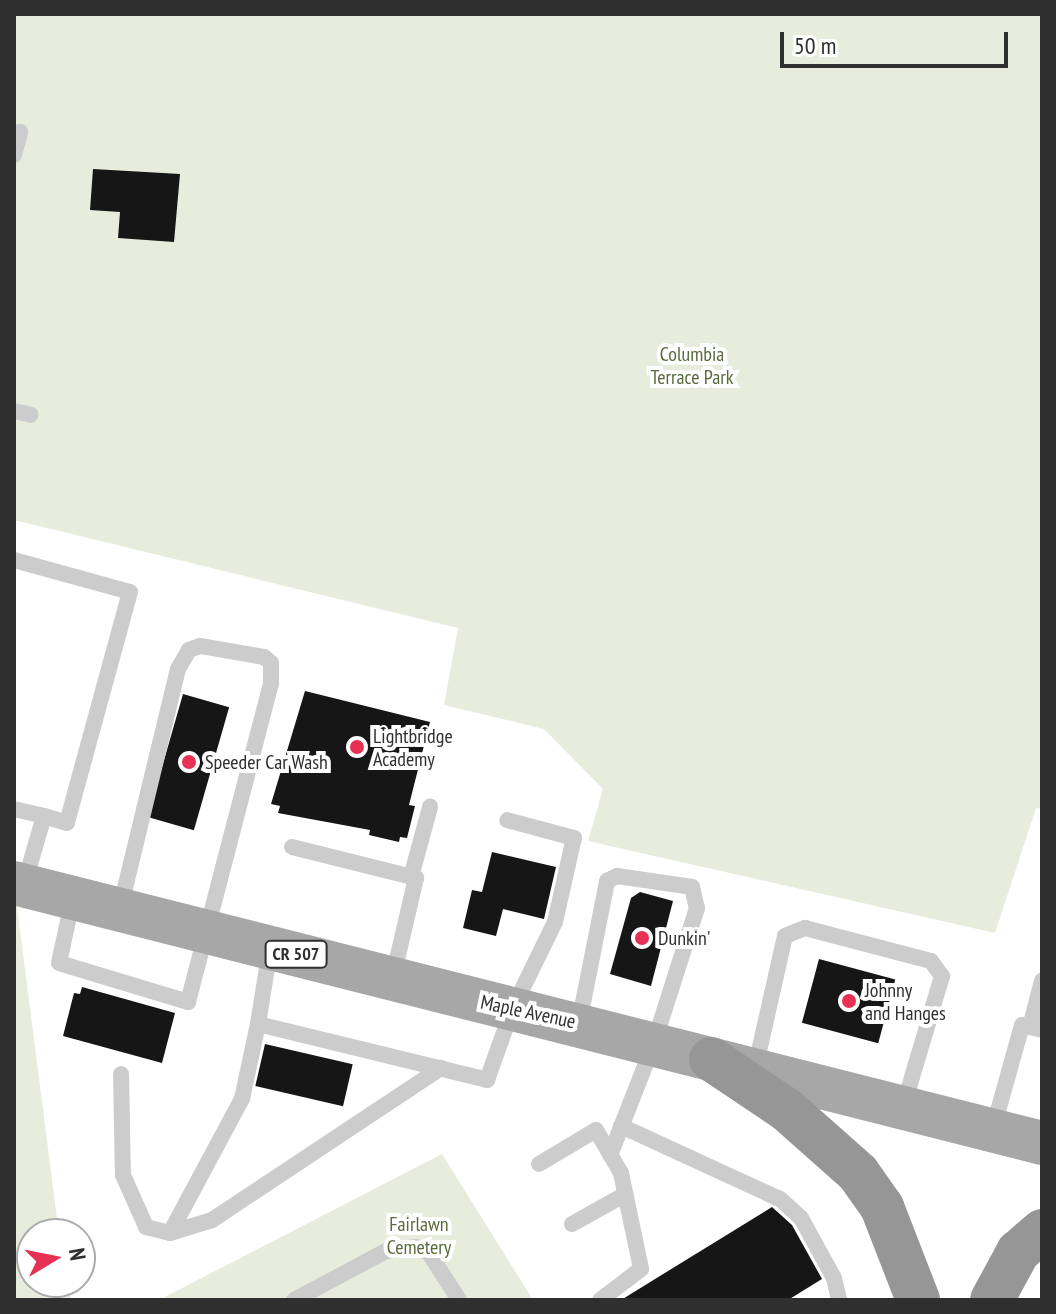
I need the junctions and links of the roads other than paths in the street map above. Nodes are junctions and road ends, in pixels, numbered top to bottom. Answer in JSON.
{"nodes":[{"id":1,"x":20,"y":132,"type":"dead end"},
{"id":2,"x":14,"y":155,"type":"edge"},
{"id":3,"x":14,"y":560,"type":"edge"},
{"id":4,"x":430,"y":807,"type":"dead end"},
{"id":5,"x":14,"y":809,"type":"edge"},
{"id":6,"x":44,"y":816,"type":"junction"},
{"id":7,"x":507,"y":820,"type":"dead end"},
{"id":8,"x":292,"y":847,"type":"dead end"},
{"id":9,"x":411,"y":877,"type":"junction"},
{"id":10,"x":19,"y":884,"type":"edge"},
{"id":11,"x":73,"y":898,"type":"junction"},
{"id":12,"x":119,"y":910,"type":"junction"},
{"id":13,"x":206,"y":932,"type":"junction"},
{"id":14,"x":271,"y":948,"type":"junction"},
{"id":15,"x":393,"y":979,"type":"junction"},
{"id":16,"x":1042,"y":981,"type":"edge"},
{"id":17,"x":512,"y":1010,"type":"junction"},
{"id":18,"x":579,"y":1023,"type":"junction"},
{"id":19,"x":258,"y":1024,"type":"junction"},
{"id":20,"x":1036,"y":1029,"type":"edge"},
{"id":21,"x":654,"y":1043,"type":"junction"},
{"id":22,"x":711,"y":1059,"type":"junction"},
{"id":23,"x":441,"y":1068,"type":"junction"},
{"id":24,"x":755,"y":1071,"type":"junction"},
{"id":25,"x":121,"y":1074,"type":"dead end"},
{"id":26,"x":903,"y":1106,"type":"junction"},
{"id":27,"x":621,"y":1126,"type":"junction"},
{"id":28,"x":993,"y":1131,"type":"junction"},
{"id":29,"x":1042,"y":1143,"type":"edge"},
{"id":30,"x":610,"y":1155,"type":"junction"},
{"id":31,"x":539,"y":1164,"type":"dead end"},
{"id":32,"x":624,"y":1195,"type":"junction"},
{"id":33,"x":572,"y":1224,"type":"dead end"},
{"id":34,"x":1042,"y":1231,"type":"edge"},
{"id":35,"x":170,"y":1233,"type":"junction"},
{"id":36,"x":294,"y":1300,"type":"edge"},
{"id":37,"x":459,"y":1300,"type":"edge"},
{"id":38,"x":600,"y":1300,"type":"edge"},
{"id":39,"x":839,"y":1300,"type":"edge"},
{"id":40,"x":918,"y":1300,"type":"edge"},
{"id":41,"x":992,"y":1300,"type":"edge"}],
"edges":[{"from":1,"to":2,"type":"lane"},
{"from":3,"to":6,"type":"lane"},
{"from":4,"to":9,"type":"lane"},
{"from":5,"to":6,"type":"lane"},
{"from":6,"to":10,"type":"lane"},
{"from":7,"to":17,"type":"lane"},
{"from":8,"to":9,"type":"lane"},
{"from":9,"to":15,"type":"lane"},
{"from":10,"to":11,"type":"main road","name":"Maple Avenue","number":"CR 507"},
{"from":11,"to":12,"type":"main road","name":"Maple Avenue","number":"CR 507"},
{"from":11,"to":13,"type":"lane"},
{"from":12,"to":13,"type":"main road","name":"Maple Avenue","number":"CR 507"},
{"from":12,"to":13,"type":"lane"},
{"from":13,"to":14,"type":"main road","name":"Maple Avenue","number":"CR 507"},
{"from":14,"to":15,"type":"main road","name":"Maple Avenue","number":"CR 507"},
{"from":14,"to":19,"type":"lane"},
{"from":15,"to":17,"type":"main road","name":"Maple Avenue","number":"CR 507"},
{"from":16,"to":20,"type":"lane"},
{"from":17,"to":18,"type":"main road","name":"Maple Avenue","number":"CR 507"},
{"from":17,"to":23,"type":"lane"},
{"from":18,"to":21,"type":"main road","name":"Maple Avenue","number":"CR 507"},
{"from":18,"to":21,"type":"lane"},
{"from":19,"to":23,"type":"lane"},
{"from":19,"to":35,"type":"lane"},
{"from":20,"to":28,"type":"lane"},
{"from":21,"to":22,"type":"main road","name":"Maple Avenue","number":"CR 507"},
{"from":21,"to":27,"type":"lane"},
{"from":22,"to":24,"type":"main road","name":"Maple Avenue","number":"CR 507"},
{"from":22,"to":40,"type":"highway"},
{"from":23,"to":35,"type":"lane"},
{"from":24,"to":26,"type":"main road","name":"Maple Avenue","number":"CR 507"},
{"from":24,"to":26,"type":"lane"},
{"from":25,"to":35,"type":"lane"},
{"from":26,"to":28,"type":"main road","name":"Maple Avenue","number":"CR 507"},
{"from":27,"to":30,"type":"lane"},
{"from":27,"to":39,"type":"lane"},
{"from":28,"to":29,"type":"main road","name":"Maple Avenue","number":"CR 507"},
{"from":30,"to":31,"type":"lane"},
{"from":30,"to":32,"type":"lane"},
{"from":32,"to":33,"type":"lane"},
{"from":32,"to":38,"type":"lane"},
{"from":34,"to":41,"type":"highway"},
{"from":36,"to":37,"type":"lane"}]}
